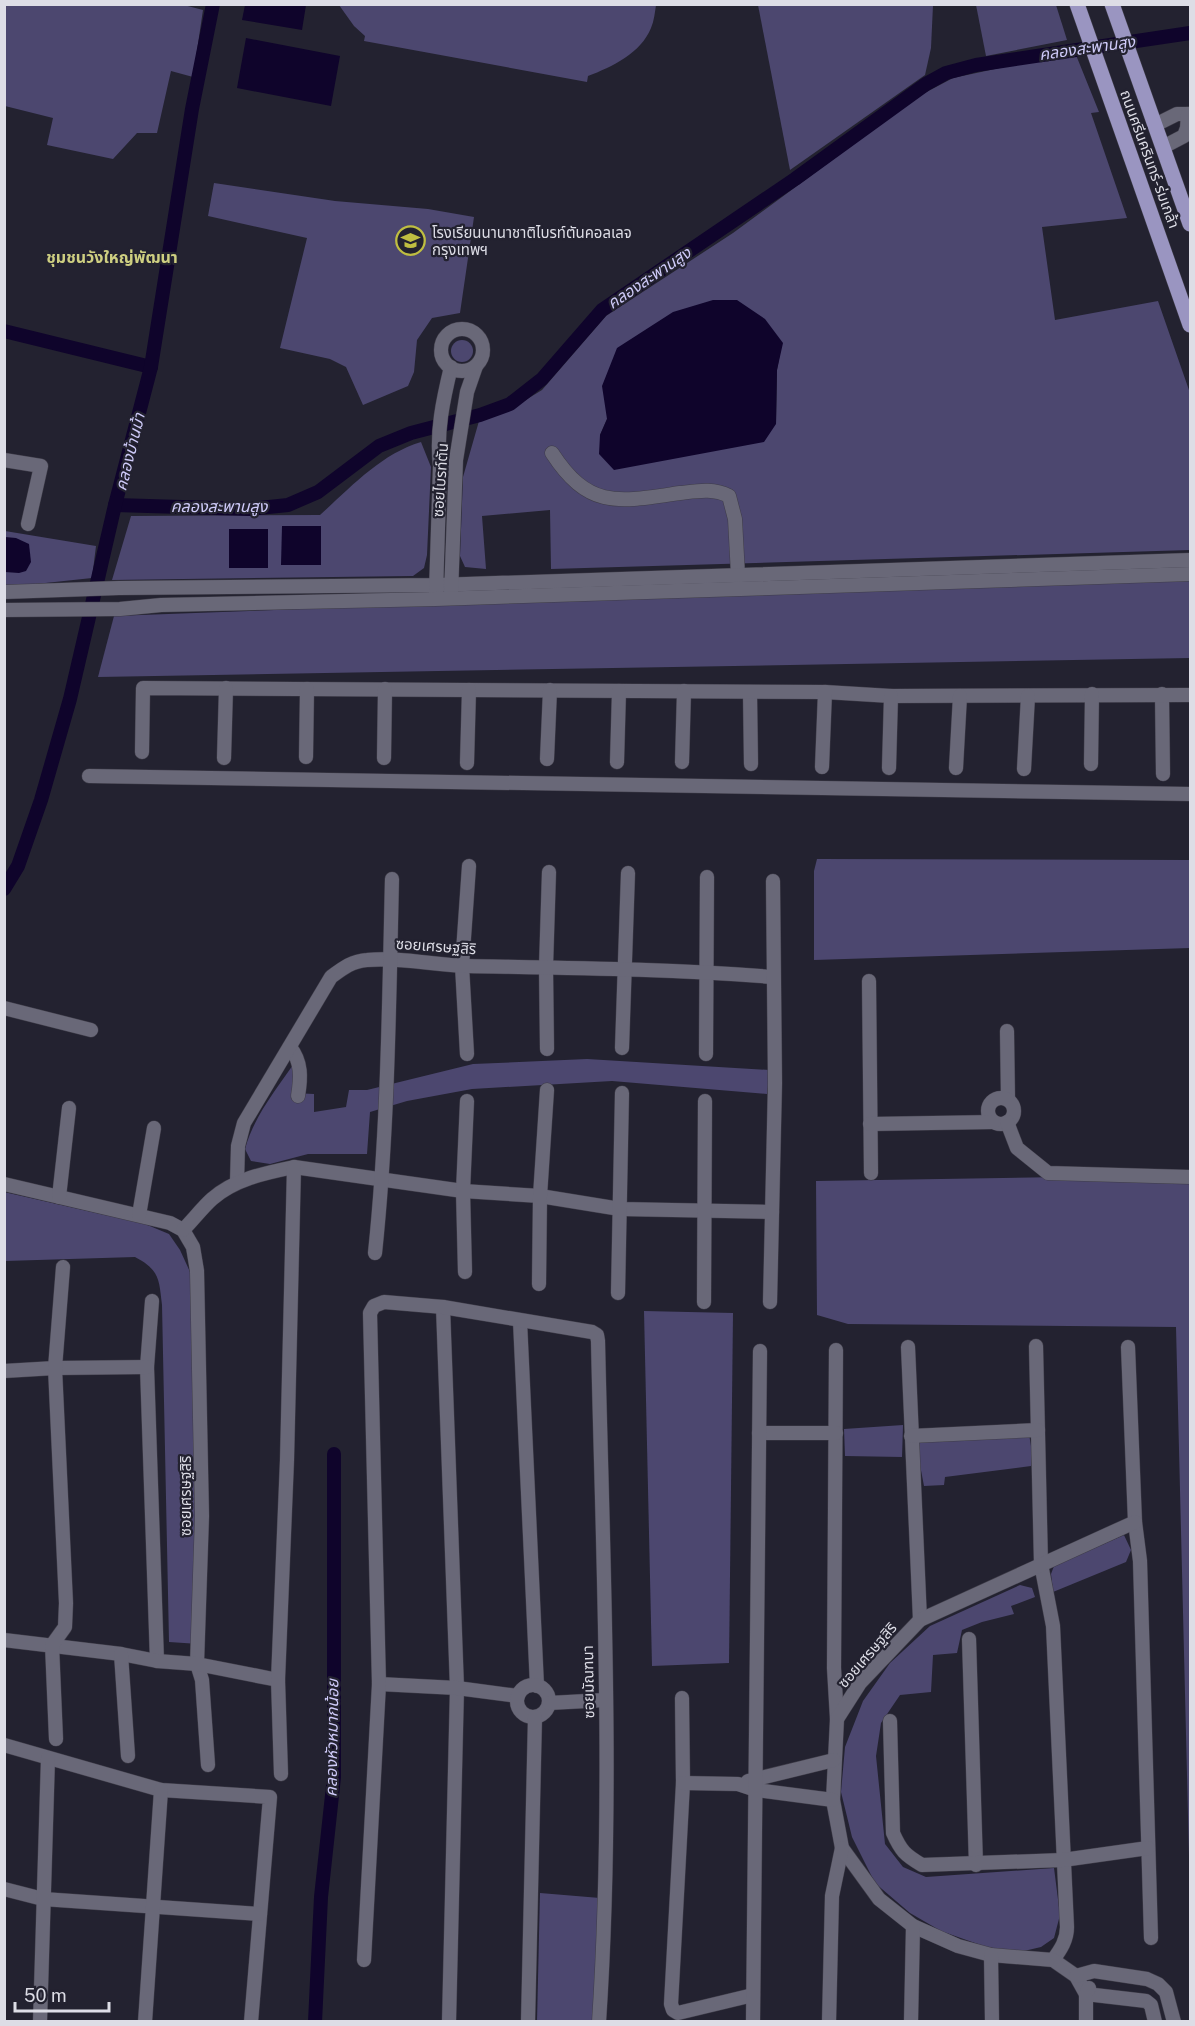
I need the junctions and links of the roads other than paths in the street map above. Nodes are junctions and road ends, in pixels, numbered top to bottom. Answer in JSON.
{"nodes":[{"id":1,"x":1077,"y":4,"type":"edge"},
{"id":2,"x":1112,"y":4,"type":"edge"},
{"id":3,"x":1189,"y":114,"type":"edge"},
{"id":4,"x":1155,"y":125,"type":"junction"},
{"id":5,"x":1163,"y":147,"type":"junction"},
{"id":6,"x":1187,"y":202,"type":"edge"},
{"id":7,"x":1191,"y":224,"type":"edge"},
{"id":8,"x":1191,"y":325,"type":"edge"},
{"id":9,"x":476,"y":366,"type":"junction"},
{"id":10,"x":451,"y":367,"type":"junction"},
{"id":11,"x":552,"y":453,"type":"dead end"},
{"id":12,"x":4,"y":460,"type":"edge"},
{"id":13,"x":28,"y":524,"type":"dead end"},
{"id":14,"x":1191,"y":560,"type":"edge"},
{"id":15,"x":1191,"y":574,"type":"edge"},
{"id":16,"x":738,"y":575,"type":"junction"},
{"id":17,"x":4,"y":592,"type":"edge"},
{"id":18,"x":437,"y":592,"type":"junction"},
{"id":19,"x":452,"y":592,"type":"junction"},
{"id":20,"x":4,"y":610,"type":"edge"},
{"id":21,"x":226,"y":688,"type":"junction"},
{"id":22,"x":307,"y":689,"type":"junction"},
{"id":23,"x":386,"y":689,"type":"junction"},
{"id":24,"x":469,"y":690,"type":"junction"},
{"id":25,"x":550,"y":690,"type":"junction"},
{"id":26,"x":618,"y":691,"type":"junction"},
{"id":27,"x":684,"y":691,"type":"junction"},
{"id":28,"x":750,"y":692,"type":"junction"},
{"id":29,"x":825,"y":692,"type":"junction"},
{"id":30,"x":1092,"y":694,"type":"junction"},
{"id":31,"x":1162,"y":694,"type":"junction"},
{"id":32,"x":1191,"y":695,"type":"edge"},
{"id":33,"x":891,"y":696,"type":"junction"},
{"id":34,"x":960,"y":696,"type":"junction"},
{"id":35,"x":1028,"y":696,"type":"junction"},
{"id":36,"x":142,"y":752,"type":"dead end"},
{"id":37,"x":306,"y":757,"type":"dead end"},
{"id":38,"x":224,"y":758,"type":"dead end"},
{"id":39,"x":384,"y":758,"type":"dead end"},
{"id":40,"x":547,"y":759,"type":"dead end"},
{"id":41,"x":617,"y":762,"type":"dead end"},
{"id":42,"x":682,"y":762,"type":"dead end"},
{"id":43,"x":466,"y":763,"type":"dead end"},
{"id":44,"x":751,"y":764,"type":"dead end"},
{"id":45,"x":1091,"y":764,"type":"dead end"},
{"id":46,"x":822,"y":767,"type":"dead end"},
{"id":47,"x":889,"y":768,"type":"dead end"},
{"id":48,"x":956,"y":768,"type":"dead end"},
{"id":49,"x":1024,"y":769,"type":"dead end"},
{"id":50,"x":1163,"y":774,"type":"dead end"},
{"id":51,"x":89,"y":776,"type":"dead end"},
{"id":52,"x":1191,"y":794,"type":"edge"},
{"id":53,"x":469,"y":866,"type":"dead end"},
{"id":54,"x":549,"y":872,"type":"dead end"},
{"id":55,"x":628,"y":873,"type":"dead end"},
{"id":56,"x":707,"y":877,"type":"dead end"},
{"id":57,"x":392,"y":879,"type":"dead end"},
{"id":58,"x":773,"y":881,"type":"dead end"},
{"id":59,"x":390,"y":960,"type":"junction"},
{"id":60,"x":462,"y":966,"type":"junction"},
{"id":61,"x":546,"y":968,"type":"junction"},
{"id":62,"x":624,"y":968,"type":"junction"},
{"id":63,"x":705,"y":971,"type":"junction"},
{"id":64,"x":773,"y":977,"type":"junction"},
{"id":65,"x":869,"y":981,"type":"dead end"},
{"id":66,"x":4,"y":1008,"type":"edge"},
{"id":67,"x":91,"y":1030,"type":"dead end"},
{"id":68,"x":1007,"y":1031,"type":"dead end"},
{"id":69,"x":290,"y":1047,"type":"junction"},
{"id":70,"x":622,"y":1048,"type":"dead end"},
{"id":71,"x":547,"y":1049,"type":"dead end"},
{"id":72,"x":467,"y":1054,"type":"dead end"},
{"id":73,"x":706,"y":1054,"type":"dead end"},
{"id":74,"x":547,"y":1090,"type":"dead end"},
{"id":75,"x":622,"y":1094,"type":"dead end"},
{"id":76,"x":298,"y":1096,"type":"dead end"},
{"id":77,"x":1008,"y":1100,"type":"junction"},
{"id":78,"x":467,"y":1101,"type":"dead end"},
{"id":79,"x":705,"y":1101,"type":"dead end"},
{"id":80,"x":69,"y":1108,"type":"dead end"},
{"id":81,"x":1000,"y":1122,"type":"junction"},
{"id":82,"x":870,"y":1124,"type":"junction"},
{"id":83,"x":154,"y":1128,"type":"dead end"},
{"id":84,"x":294,"y":1167,"type":"junction"},
{"id":85,"x":871,"y":1173,"type":"dead end"},
{"id":86,"x":1191,"y":1177,"type":"edge"},
{"id":87,"x":383,"y":1179,"type":"junction"},
{"id":88,"x":237,"y":1182,"type":"junction"},
{"id":89,"x":4,"y":1184,"type":"edge"},
{"id":90,"x":463,"y":1191,"type":"junction"},
{"id":91,"x":540,"y":1196,"type":"junction"},
{"id":92,"x":59,"y":1197,"type":"junction"},
{"id":93,"x":620,"y":1209,"type":"junction"},
{"id":94,"x":704,"y":1210,"type":"junction"},
{"id":95,"x":772,"y":1212,"type":"junction"},
{"id":96,"x":139,"y":1215,"type":"junction"},
{"id":97,"x":183,"y":1230,"type":"junction"},
{"id":98,"x":375,"y":1253,"type":"dead end"},
{"id":99,"x":63,"y":1267,"type":"dead end"},
{"id":100,"x":465,"y":1272,"type":"dead end"},
{"id":101,"x":539,"y":1284,"type":"dead end"},
{"id":102,"x":618,"y":1293,"type":"dead end"},
{"id":103,"x":152,"y":1301,"type":"dead end"},
{"id":104,"x":704,"y":1302,"type":"dead end"},
{"id":105,"x":770,"y":1302,"type":"dead end"},
{"id":106,"x":443,"y":1307,"type":"junction"},
{"id":107,"x":520,"y":1321,"type":"junction"},
{"id":108,"x":1036,"y":1346,"type":"dead end"},
{"id":109,"x":908,"y":1347,"type":"dead end"},
{"id":110,"x":1128,"y":1347,"type":"dead end"},
{"id":111,"x":836,"y":1350,"type":"dead end"},
{"id":112,"x":760,"y":1351,"type":"dead end"},
{"id":113,"x":147,"y":1367,"type":"junction"},
{"id":114,"x":55,"y":1368,"type":"junction"},
{"id":115,"x":4,"y":1371,"type":"edge"},
{"id":116,"x":1038,"y":1430,"type":"junction"},
{"id":117,"x":759,"y":1433,"type":"junction"},
{"id":118,"x":836,"y":1433,"type":"junction"},
{"id":119,"x":911,"y":1436,"type":"junction"},
{"id":120,"x":1135,"y":1522,"type":"junction"},
{"id":121,"x":1041,"y":1564,"type":"junction"},
{"id":122,"x":920,"y":1620,"type":"junction"},
{"id":123,"x":969,"y":1639,"type":"dead end"},
{"id":124,"x":4,"y":1640,"type":"edge"},
{"id":125,"x":52,"y":1645,"type":"junction"},
{"id":126,"x":121,"y":1654,"type":"junction"},
{"id":127,"x":157,"y":1661,"type":"junction"},
{"id":128,"x":197,"y":1664,"type":"junction"},
{"id":129,"x":278,"y":1680,"type":"junction"},
{"id":130,"x":379,"y":1684,"type":"junction"},
{"id":131,"x":537,"y":1686,"type":"junction"},
{"id":132,"x":457,"y":1688,"type":"junction"},
{"id":133,"x":518,"y":1696,"type":"junction"},
{"id":134,"x":682,"y":1698,"type":"dead end"},
{"id":135,"x":605,"y":1701,"type":"junction"},
{"id":136,"x":549,"y":1703,"type":"junction"},
{"id":137,"x":535,"y":1717,"type":"junction"},
{"id":138,"x":837,"y":1719,"type":"junction"},
{"id":139,"x":890,"y":1721,"type":"dead end"},
{"id":140,"x":56,"y":1738,"type":"dead end"},
{"id":141,"x":4,"y":1745,"type":"edge"},
{"id":142,"x":128,"y":1756,"type":"dead end"},
{"id":143,"x":48,"y":1758,"type":"junction"},
{"id":144,"x":834,"y":1760,"type":"junction"},
{"id":145,"x":208,"y":1765,"type":"dead end"},
{"id":146,"x":281,"y":1774,"type":"dead end"},
{"id":147,"x":684,"y":1783,"type":"junction"},
{"id":148,"x":756,"y":1784,"type":"junction"},
{"id":149,"x":161,"y":1790,"type":"junction"},
{"id":150,"x":833,"y":1800,"type":"junction"},
{"id":151,"x":842,"y":1848,"type":"junction"},
{"id":152,"x":1148,"y":1848,"type":"junction"},
{"id":153,"x":1063,"y":1860,"type":"junction"},
{"id":154,"x":976,"y":1864,"type":"junction"},
{"id":155,"x":4,"y":1889,"type":"edge"},
{"id":156,"x":43,"y":1899,"type":"junction"},
{"id":157,"x":153,"y":1905,"type":"junction"},
{"id":158,"x":260,"y":1914,"type":"junction"},
{"id":159,"x":913,"y":1926,"type":"junction"},
{"id":160,"x":1151,"y":1938,"type":"dead end"},
{"id":161,"x":991,"y":1955,"type":"junction"},
{"id":162,"x":364,"y":1960,"type":"dead end"},
{"id":163,"x":1053,"y":1960,"type":"junction"},
{"id":164,"x":1094,"y":1971,"type":"junction"},
{"id":165,"x":1076,"y":1976,"type":"junction"},
{"id":166,"x":1166,"y":1992,"type":"junction"},
{"id":167,"x":1086,"y":1994,"type":"junction"},
{"id":168,"x":753,"y":1995,"type":"junction"},
{"id":169,"x":1150,"y":2005,"type":"junction"},
{"id":170,"x":40,"y":2022,"type":"edge"},
{"id":171,"x":145,"y":2022,"type":"edge"},
{"id":172,"x":251,"y":2022,"type":"edge"},
{"id":173,"x":449,"y":2022,"type":"edge"},
{"id":174,"x":528,"y":2022,"type":"edge"},
{"id":175,"x":599,"y":2022,"type":"edge"},
{"id":176,"x":753,"y":2022,"type":"edge"},
{"id":177,"x":830,"y":2022,"type":"edge"},
{"id":178,"x":911,"y":2022,"type":"edge"},
{"id":179,"x":992,"y":2022,"type":"edge"},
{"id":180,"x":1086,"y":2022,"type":"edge"},
{"id":181,"x":1155,"y":2022,"type":"edge"},
{"id":182,"x":1174,"y":2022,"type":"edge"}],
"edges":[{"from":1,"to":8,"type":"main road","name":"ถนนศรีนครินทร์-ร่มเกล้า"},
{"from":2,"to":4,"type":"main road","name":"ถนนศรีนครินทร์-ร่มเกล้า"},
{"from":3,"to":4,"type":"street"},
{"from":3,"to":5,"type":"street"},
{"from":4,"to":5,"type":"main road","name":"ถนนศรีนครินทร์-ร่มเกล้า"},
{"from":5,"to":6,"type":"main road","name":"ถนนศรีนครินทร์-ร่มเกล้า"},
{"from":6,"to":7,"type":"main road","name":"ถนนศรีนครินทร์-ร่มเกล้า"},
{"from":9,"to":10,"type":"street"},
{"from":9,"to":10,"type":"street","name":"ซอยไบรท์ตัน"},
{"from":9,"to":19,"type":"street","name":"ซอยไบรท์ตัน"},
{"from":10,"to":18,"type":"street","name":"ซอยไบรท์ตัน"},
{"from":11,"to":16,"type":"street"},
{"from":12,"to":13,"type":"street"},
{"from":14,"to":16,"type":"street"},
{"from":15,"to":19,"type":"street"},
{"from":16,"to":19,"type":"street"},
{"from":17,"to":18,"type":"street"},
{"from":18,"to":19,"type":"street"},
{"from":18,"to":20,"type":"street"},
{"from":21,"to":22,"type":"street"},
{"from":21,"to":36,"type":"street"},
{"from":21,"to":38,"type":"street"},
{"from":22,"to":23,"type":"street"},
{"from":22,"to":37,"type":"street"},
{"from":23,"to":24,"type":"street"},
{"from":23,"to":39,"type":"street"},
{"from":24,"to":25,"type":"street"},
{"from":24,"to":43,"type":"street"},
{"from":25,"to":26,"type":"street"},
{"from":25,"to":40,"type":"street"},
{"from":26,"to":27,"type":"street"},
{"from":26,"to":41,"type":"street"},
{"from":27,"to":28,"type":"street"},
{"from":27,"to":42,"type":"street"},
{"from":28,"to":29,"type":"street"},
{"from":28,"to":44,"type":"street"},
{"from":29,"to":33,"type":"street"},
{"from":29,"to":46,"type":"street"},
{"from":30,"to":31,"type":"street"},
{"from":30,"to":35,"type":"street"},
{"from":30,"to":45,"type":"street"},
{"from":31,"to":32,"type":"street"},
{"from":31,"to":50,"type":"street"},
{"from":33,"to":34,"type":"street"},
{"from":33,"to":47,"type":"street"},
{"from":34,"to":35,"type":"street"},
{"from":34,"to":48,"type":"street"},
{"from":35,"to":49,"type":"street"},
{"from":51,"to":52,"type":"street"},
{"from":53,"to":60,"type":"street"},
{"from":54,"to":61,"type":"street"},
{"from":55,"to":62,"type":"street"},
{"from":56,"to":63,"type":"street"},
{"from":57,"to":59,"type":"street"},
{"from":58,"to":64,"type":"street"},
{"from":59,"to":60,"type":"street","name":"ซอยเศรษฐสิริ"},
{"from":59,"to":69,"type":"street","name":"ซอยเศรษฐสิริ"},
{"from":59,"to":87,"type":"street"},
{"from":60,"to":61,"type":"street","name":"ซอยเศรษฐสิริ"},
{"from":60,"to":72,"type":"street"},
{"from":61,"to":62,"type":"street","name":"ซอยเศรษฐสิริ"},
{"from":61,"to":71,"type":"street"},
{"from":62,"to":63,"type":"street","name":"ซอยเศรษฐสิริ"},
{"from":62,"to":70,"type":"street"},
{"from":63,"to":64,"type":"street","name":"ซอยเศรษฐสิริ"},
{"from":63,"to":73,"type":"street"},
{"from":64,"to":95,"type":"street"},
{"from":65,"to":82,"type":"street"},
{"from":66,"to":67,"type":"street"},
{"from":68,"to":77,"type":"street"},
{"from":69,"to":76,"type":"street"},
{"from":69,"to":88,"type":"street","name":"ซอยเศรษฐสิริ"},
{"from":74,"to":91,"type":"street"},
{"from":75,"to":93,"type":"street"},
{"from":77,"to":81,"type":"street"},
{"from":77,"to":81,"type":"street"},
{"from":78,"to":90,"type":"street"},
{"from":79,"to":94,"type":"street"},
{"from":80,"to":92,"type":"street"},
{"from":81,"to":82,"type":"street"},
{"from":81,"to":86,"type":"street"},
{"from":82,"to":85,"type":"street"},
{"from":83,"to":96,"type":"street"},
{"from":84,"to":87,"type":"street"},
{"from":84,"to":88,"type":"street"},
{"from":84,"to":129,"type":"street"},
{"from":87,"to":90,"type":"street"},
{"from":87,"to":98,"type":"street"},
{"from":88,"to":97,"type":"street"},
{"from":89,"to":92,"type":"street"},
{"from":90,"to":91,"type":"street"},
{"from":90,"to":100,"type":"street"},
{"from":91,"to":93,"type":"street"},
{"from":91,"to":101,"type":"street"},
{"from":92,"to":96,"type":"street"},
{"from":93,"to":94,"type":"street"},
{"from":93,"to":102,"type":"street"},
{"from":94,"to":95,"type":"street"},
{"from":94,"to":104,"type":"street"},
{"from":95,"to":105,"type":"street"},
{"from":96,"to":97,"type":"street"},
{"from":97,"to":128,"type":"street","name":"ซอยเศรษฐสิริ"},
{"from":99,"to":114,"type":"street"},
{"from":103,"to":113,"type":"street"},
{"from":106,"to":107,"type":"street"},
{"from":106,"to":130,"type":"street"},
{"from":106,"to":132,"type":"street"},
{"from":107,"to":131,"type":"street"},
{"from":107,"to":135,"type":"street","name":"ซอยมัณฑนา"},
{"from":108,"to":116,"type":"street"},
{"from":109,"to":119,"type":"street"},
{"from":110,"to":120,"type":"street"},
{"from":111,"to":118,"type":"street"},
{"from":112,"to":117,"type":"street"},
{"from":113,"to":114,"type":"street"},
{"from":113,"to":127,"type":"street"},
{"from":114,"to":115,"type":"street"},
{"from":114,"to":125,"type":"street"},
{"from":116,"to":119,"type":"street"},
{"from":116,"to":121,"type":"street"},
{"from":117,"to":118,"type":"street"},
{"from":117,"to":148,"type":"street"},
{"from":118,"to":138,"type":"street"},
{"from":119,"to":122,"type":"street"},
{"from":120,"to":121,"type":"street","name":"ซอยเศรษฐสิริ"},
{"from":120,"to":152,"type":"street"},
{"from":121,"to":122,"type":"street","name":"ซอยเศรษฐสิริ"},
{"from":121,"to":153,"type":"street"},
{"from":122,"to":138,"type":"street","name":"ซอยเศรษฐสิริ"},
{"from":123,"to":154,"type":"street"},
{"from":124,"to":125,"type":"street"},
{"from":125,"to":126,"type":"street"},
{"from":125,"to":140,"type":"street"},
{"from":126,"to":127,"type":"street"},
{"from":126,"to":142,"type":"street"},
{"from":127,"to":128,"type":"street"},
{"from":128,"to":129,"type":"street"},
{"from":128,"to":145,"type":"street","name":"ซอยเศรษฐสิริ"},
{"from":129,"to":146,"type":"street"},
{"from":130,"to":132,"type":"street"},
{"from":130,"to":162,"type":"street"},
{"from":131,"to":133,"type":"street"},
{"from":131,"to":136,"type":"street"},
{"from":132,"to":133,"type":"street"},
{"from":132,"to":173,"type":"street"},
{"from":133,"to":137,"type":"street"},
{"from":134,"to":147,"type":"street"},
{"from":135,"to":136,"type":"street"},
{"from":135,"to":175,"type":"street","name":"ซอยมัณฑนา"},
{"from":136,"to":137,"type":"street"},
{"from":137,"to":174,"type":"street"},
{"from":138,"to":144,"type":"street","name":"ซอยเศรษฐสิริ"},
{"from":139,"to":154,"type":"street"},
{"from":141,"to":143,"type":"street"},
{"from":143,"to":149,"type":"street"},
{"from":143,"to":156,"type":"street"},
{"from":144,"to":148,"type":"street"},
{"from":144,"to":150,"type":"street","name":"ซอยเศรษฐสิริ"},
{"from":147,"to":148,"type":"street"},
{"from":147,"to":168,"type":"street"},
{"from":148,"to":150,"type":"street"},
{"from":148,"to":168,"type":"street"},
{"from":149,"to":157,"type":"street"},
{"from":149,"to":158,"type":"street"},
{"from":150,"to":151,"type":"street","name":"ซอยเศรษฐสิริ"},
{"from":151,"to":159,"type":"street","name":"ซอยเศรษฐสิริ"},
{"from":151,"to":177,"type":"street"},
{"from":152,"to":153,"type":"street"},
{"from":152,"to":160,"type":"street"},
{"from":153,"to":154,"type":"street"},
{"from":153,"to":163,"type":"street"},
{"from":155,"to":156,"type":"street"},
{"from":156,"to":157,"type":"street"},
{"from":156,"to":170,"type":"street"},
{"from":157,"to":158,"type":"street"},
{"from":157,"to":171,"type":"street"},
{"from":158,"to":172,"type":"street"},
{"from":159,"to":161,"type":"street","name":"ซอยเศรษฐสิริ"},
{"from":159,"to":178,"type":"street"},
{"from":161,"to":163,"type":"street","name":"ซอยเศรษฐสิริ"},
{"from":161,"to":179,"type":"street"},
{"from":163,"to":165,"type":"street"},
{"from":164,"to":165,"type":"street"},
{"from":164,"to":166,"type":"street"},
{"from":164,"to":167,"type":"street"},
{"from":165,"to":167,"type":"street"},
{"from":166,"to":169,"type":"street"},
{"from":166,"to":182,"type":"street"},
{"from":167,"to":169,"type":"street"},
{"from":167,"to":180,"type":"street"},
{"from":168,"to":176,"type":"street"},
{"from":169,"to":181,"type":"street"}]}
